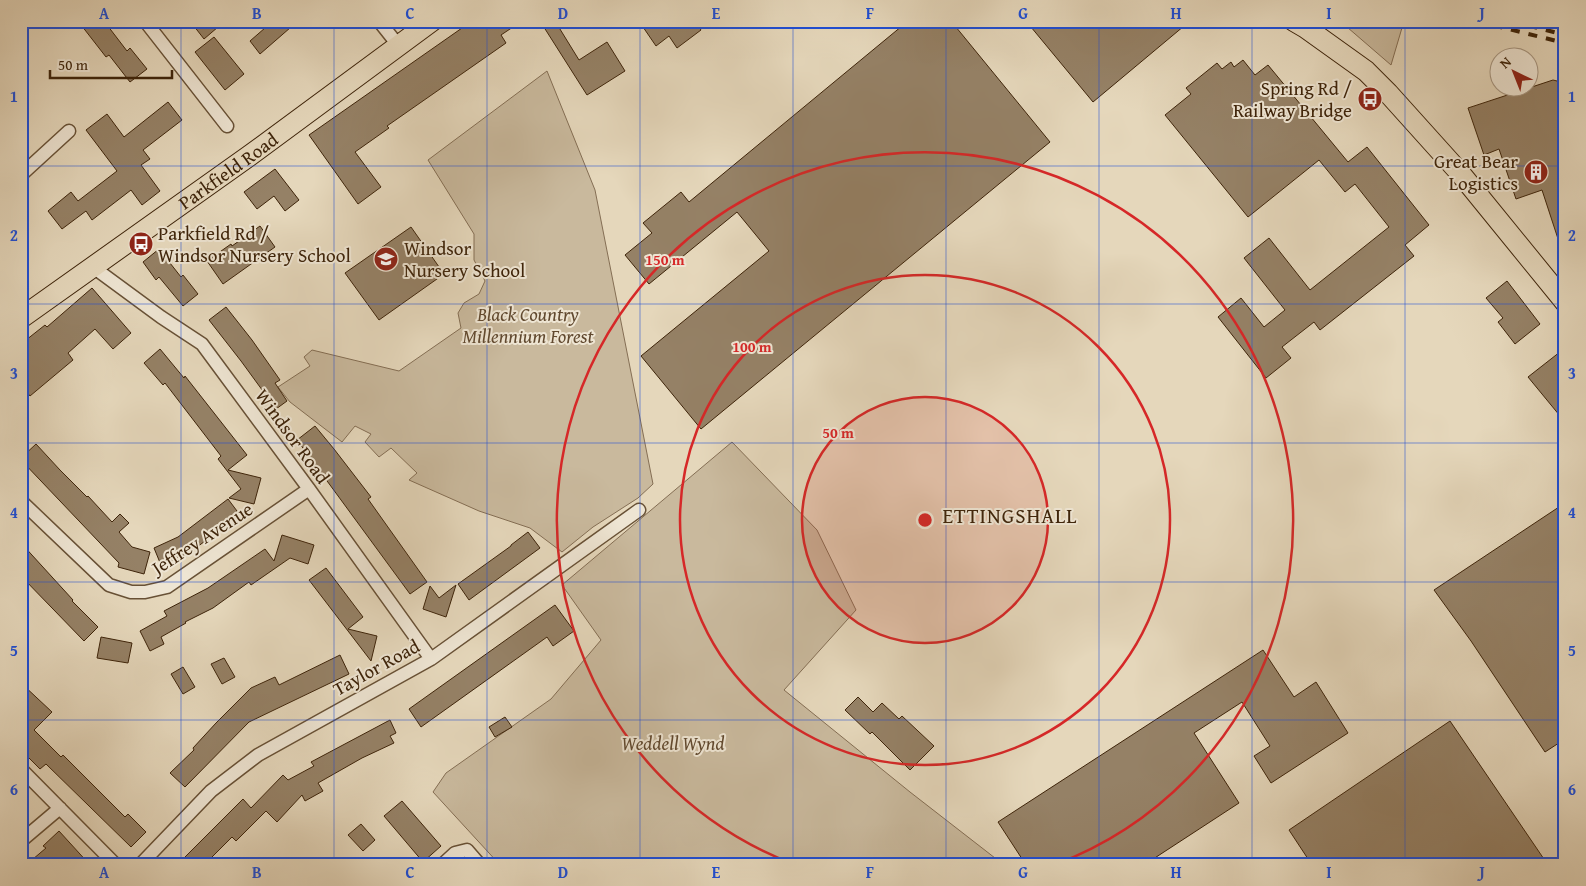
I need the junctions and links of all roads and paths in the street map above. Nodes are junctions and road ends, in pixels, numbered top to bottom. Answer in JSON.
{"nodes":[{"id":1,"x":145,"y":21,"type":"edge"},
{"id":2,"x":379,"y":21,"type":"edge"},
{"id":3,"x":432,"y":21,"type":"edge"},
{"id":4,"x":1294,"y":21,"type":"edge"},
{"id":5,"x":398,"y":45,"type":"junction"},
{"id":6,"x":227,"y":126,"type":"dead end"},
{"id":7,"x":69,"y":131,"type":"dead end"},
{"id":8,"x":21,"y":175,"type":"edge"},
{"id":9,"x":93,"y":267,"type":"junction"},
{"id":10,"x":1565,"y":302,"type":"edge"},
{"id":11,"x":21,"y":318,"type":"edge"},
{"id":12,"x":309,"y":489,"type":"junction"},
{"id":13,"x":21,"y":500,"type":"edge"},
{"id":14,"x":639,"y":510,"type":"dead end"},
{"id":15,"x":431,"y":659,"type":"junction"},
{"id":16,"x":21,"y":769,"type":"edge"},
{"id":17,"x":60,"y":808,"type":"junction"},
{"id":18,"x":21,"y":841,"type":"edge"},
{"id":19,"x":116,"y":865,"type":"edge"},
{"id":20,"x":140,"y":865,"type":"edge"},
{"id":21,"x":442,"y":865,"type":"edge"},
{"id":22,"x":480,"y":865,"type":"edge"}],
"edges":[{"from":1,"to":6,"type":"street"},
{"from":2,"to":5,"type":"street"},
{"from":3,"to":5,"type":"main road","name":"Parkfield Road"},
{"from":4,"to":10,"type":"main road"},
{"from":5,"to":9,"type":"main road","name":"Parkfield Road"},
{"from":7,"to":8,"type":"street"},
{"from":9,"to":11,"type":"main road","name":"Parkfield Road"},
{"from":9,"to":12,"type":"street","name":"Windsor Road"},
{"from":12,"to":13,"type":"street","name":"Jeffrey Avenue"},
{"from":12,"to":15,"type":"street","name":"Windsor Road"},
{"from":14,"to":15,"type":"street","name":"Taylor Road"},
{"from":15,"to":20,"type":"street","name":"Taylor Road"},
{"from":16,"to":17,"type":"street"},
{"from":17,"to":18,"type":"street"},
{"from":17,"to":19,"type":"street"},
{"from":21,"to":22,"type":"street"}]}
